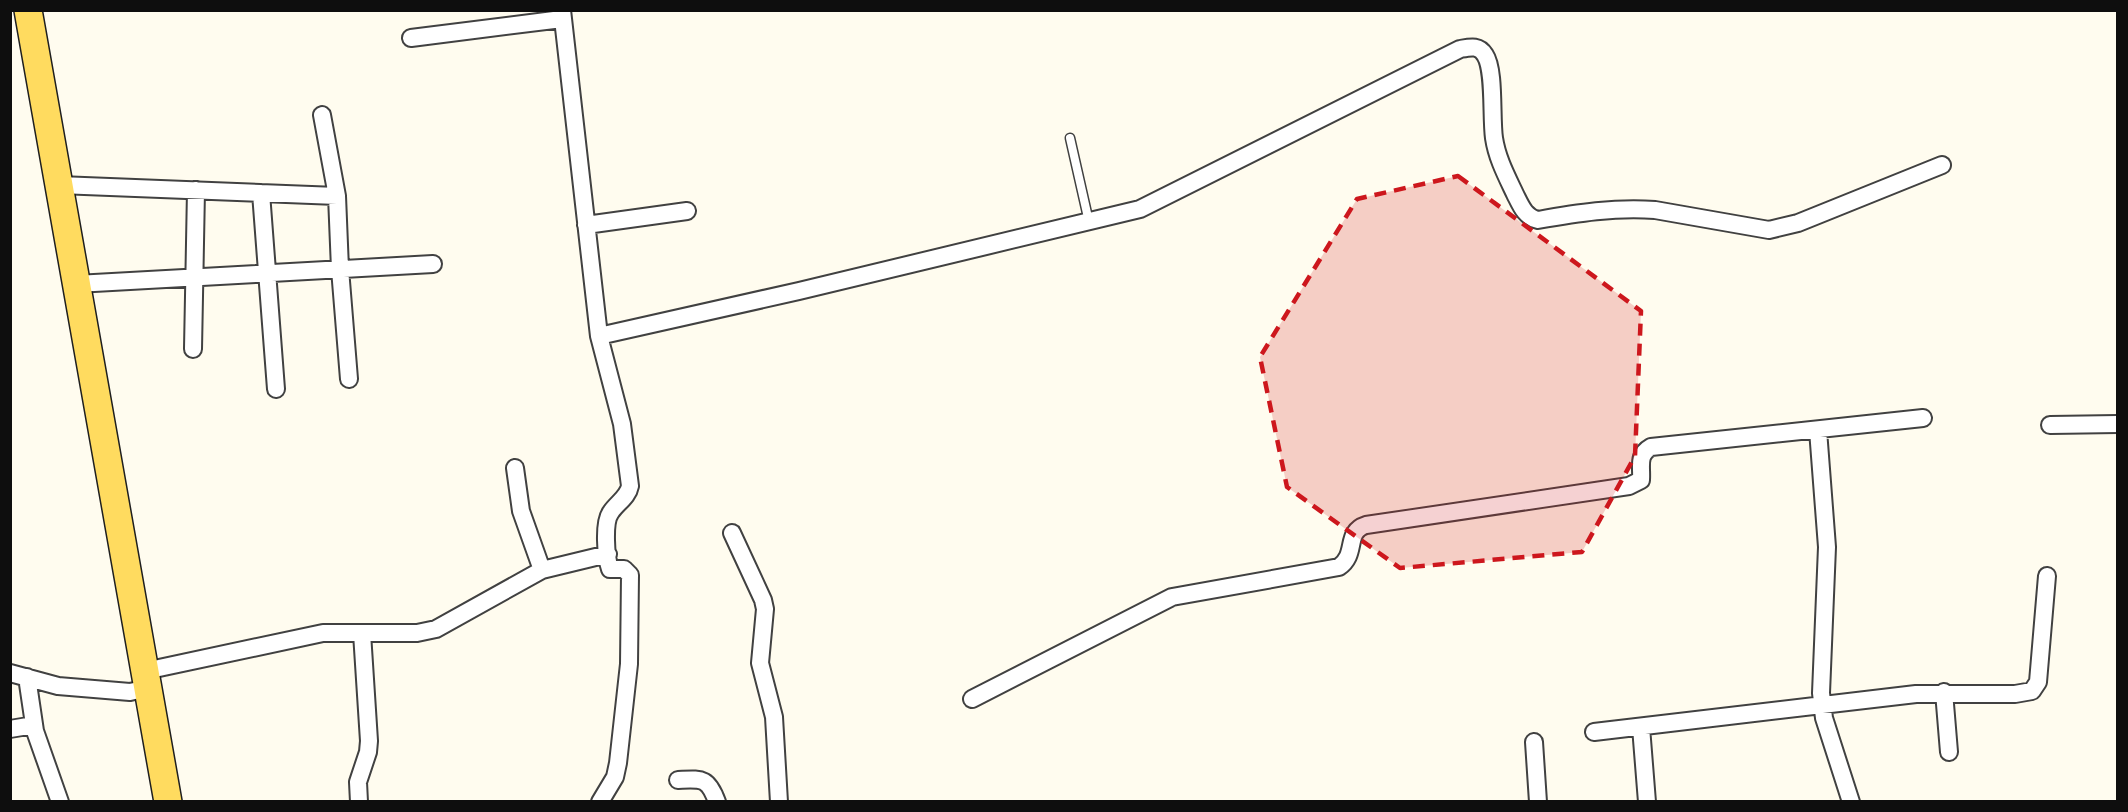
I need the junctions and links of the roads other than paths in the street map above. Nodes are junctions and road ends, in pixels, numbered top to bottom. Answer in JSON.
{"nodes":[{"id":1,"x":11,"y":10,"type":"edge"},
{"id":2,"x":28,"y":10,"type":"edge"},
{"id":3,"x":562,"y":15,"type":"edge"},
{"id":4,"x":411,"y":38,"type":"dead end"},
{"id":5,"x":322,"y":115,"type":"dead end"},
{"id":6,"x":1070,"y":138,"type":"dead end"},
{"id":7,"x":1942,"y":165,"type":"dead end"},
{"id":8,"x":59,"y":185,"type":"junction"},
{"id":9,"x":196,"y":190,"type":"junction"},
{"id":10,"x":261,"y":193,"type":"junction"},
{"id":11,"x":337,"y":196,"type":"junction"},
{"id":12,"x":687,"y":211,"type":"dead end"},
{"id":13,"x":1089,"y":222,"type":"junction"},
{"id":14,"x":586,"y":225,"type":"junction"},
{"id":15,"x":433,"y":264,"type":"dead end"},
{"id":16,"x":340,"y":269,"type":"junction"},
{"id":17,"x":266,"y":274,"type":"junction"},
{"id":18,"x":193,"y":278,"type":"junction"},
{"id":19,"x":76,"y":284,"type":"junction"},
{"id":20,"x":599,"y":336,"type":"junction"},
{"id":21,"x":193,"y":350,"type":"dead end"},
{"id":22,"x":349,"y":379,"type":"dead end"},
{"id":23,"x":276,"y":389,"type":"dead end"},
{"id":24,"x":1923,"y":418,"type":"dead end"},
{"id":25,"x":2118,"y":424,"type":"edge"},
{"id":26,"x":2049,"y":425,"type":"dead end"},
{"id":27,"x":1818,"y":430,"type":"junction"},
{"id":28,"x":515,"y":468,"type":"dead end"},
{"id":29,"x":732,"y":534,"type":"dead end"},
{"id":30,"x":608,"y":555,"type":"junction"},
{"id":31,"x":542,"y":570,"type":"junction"},
{"id":32,"x":2047,"y":576,"type":"dead end"},
{"id":33,"x":362,"y":633,"type":"junction"},
{"id":34,"x":19,"y":675,"type":"edge"},
{"id":35,"x":141,"y":684,"type":"junction"},
{"id":36,"x":1944,"y":692,"type":"junction"},
{"id":37,"x":972,"y":699,"type":"dead end"},
{"id":38,"x":1822,"y":706,"type":"junction"},
{"id":39,"x":34,"y":725,"type":"junction"},
{"id":40,"x":1641,"y":727,"type":"junction"},
{"id":41,"x":10,"y":729,"type":"edge"},
{"id":42,"x":1594,"y":732,"type":"dead end"},
{"id":43,"x":1534,"y":742,"type":"dead end"},
{"id":44,"x":1949,"y":752,"type":"dead end"},
{"id":45,"x":678,"y":780,"type":"dead end"},
{"id":46,"x":60,"y":801,"type":"edge"},
{"id":47,"x":149,"y":801,"type":"edge"},
{"id":48,"x":168,"y":801,"type":"edge"},
{"id":49,"x":359,"y":801,"type":"edge"},
{"id":50,"x":600,"y":801,"type":"edge"},
{"id":51,"x":717,"y":801,"type":"edge"},
{"id":52,"x":779,"y":801,"type":"edge"},
{"id":53,"x":1538,"y":801,"type":"edge"},
{"id":54,"x":1647,"y":801,"type":"edge"},
{"id":55,"x":1851,"y":801,"type":"edge"}],
"edges":[{"from":1,"to":35,"type":"main road"},
{"from":2,"to":8,"type":"main road"},
{"from":3,"to":4,"type":"street"},
{"from":3,"to":14,"type":"street"},
{"from":5,"to":11,"type":"street"},
{"from":6,"to":13,"type":"lane"},
{"from":7,"to":13,"type":"street"},
{"from":8,"to":9,"type":"street"},
{"from":8,"to":19,"type":"main road"},
{"from":9,"to":10,"type":"street"},
{"from":9,"to":18,"type":"street"},
{"from":10,"to":11,"type":"street"},
{"from":10,"to":17,"type":"street"},
{"from":11,"to":16,"type":"street"},
{"from":12,"to":14,"type":"street"},
{"from":13,"to":20,"type":"street"},
{"from":14,"to":20,"type":"street"},
{"from":15,"to":16,"type":"street"},
{"from":16,"to":17,"type":"street"},
{"from":16,"to":22,"type":"street"},
{"from":17,"to":18,"type":"street"},
{"from":17,"to":23,"type":"street"},
{"from":18,"to":19,"type":"street"},
{"from":18,"to":21,"type":"street"},
{"from":19,"to":35,"type":"main road"},
{"from":20,"to":30,"type":"street"},
{"from":24,"to":27,"type":"street"},
{"from":25,"to":26,"type":"street"},
{"from":27,"to":37,"type":"street"},
{"from":27,"to":38,"type":"street"},
{"from":28,"to":31,"type":"street"},
{"from":29,"to":52,"type":"street"},
{"from":30,"to":31,"type":"street"},
{"from":30,"to":50,"type":"street"},
{"from":31,"to":33,"type":"street"},
{"from":32,"to":36,"type":"street"},
{"from":33,"to":35,"type":"street"},
{"from":33,"to":49,"type":"street"},
{"from":34,"to":35,"type":"street"},
{"from":34,"to":39,"type":"street"},
{"from":35,"to":47,"type":"main road"},
{"from":35,"to":48,"type":"main road"},
{"from":36,"to":38,"type":"street"},
{"from":36,"to":44,"type":"street"},
{"from":38,"to":40,"type":"street"},
{"from":38,"to":55,"type":"street"},
{"from":39,"to":41,"type":"street"},
{"from":39,"to":46,"type":"street"},
{"from":40,"to":42,"type":"street"},
{"from":40,"to":54,"type":"street"},
{"from":43,"to":53,"type":"street"},
{"from":45,"to":51,"type":"street"}]}
